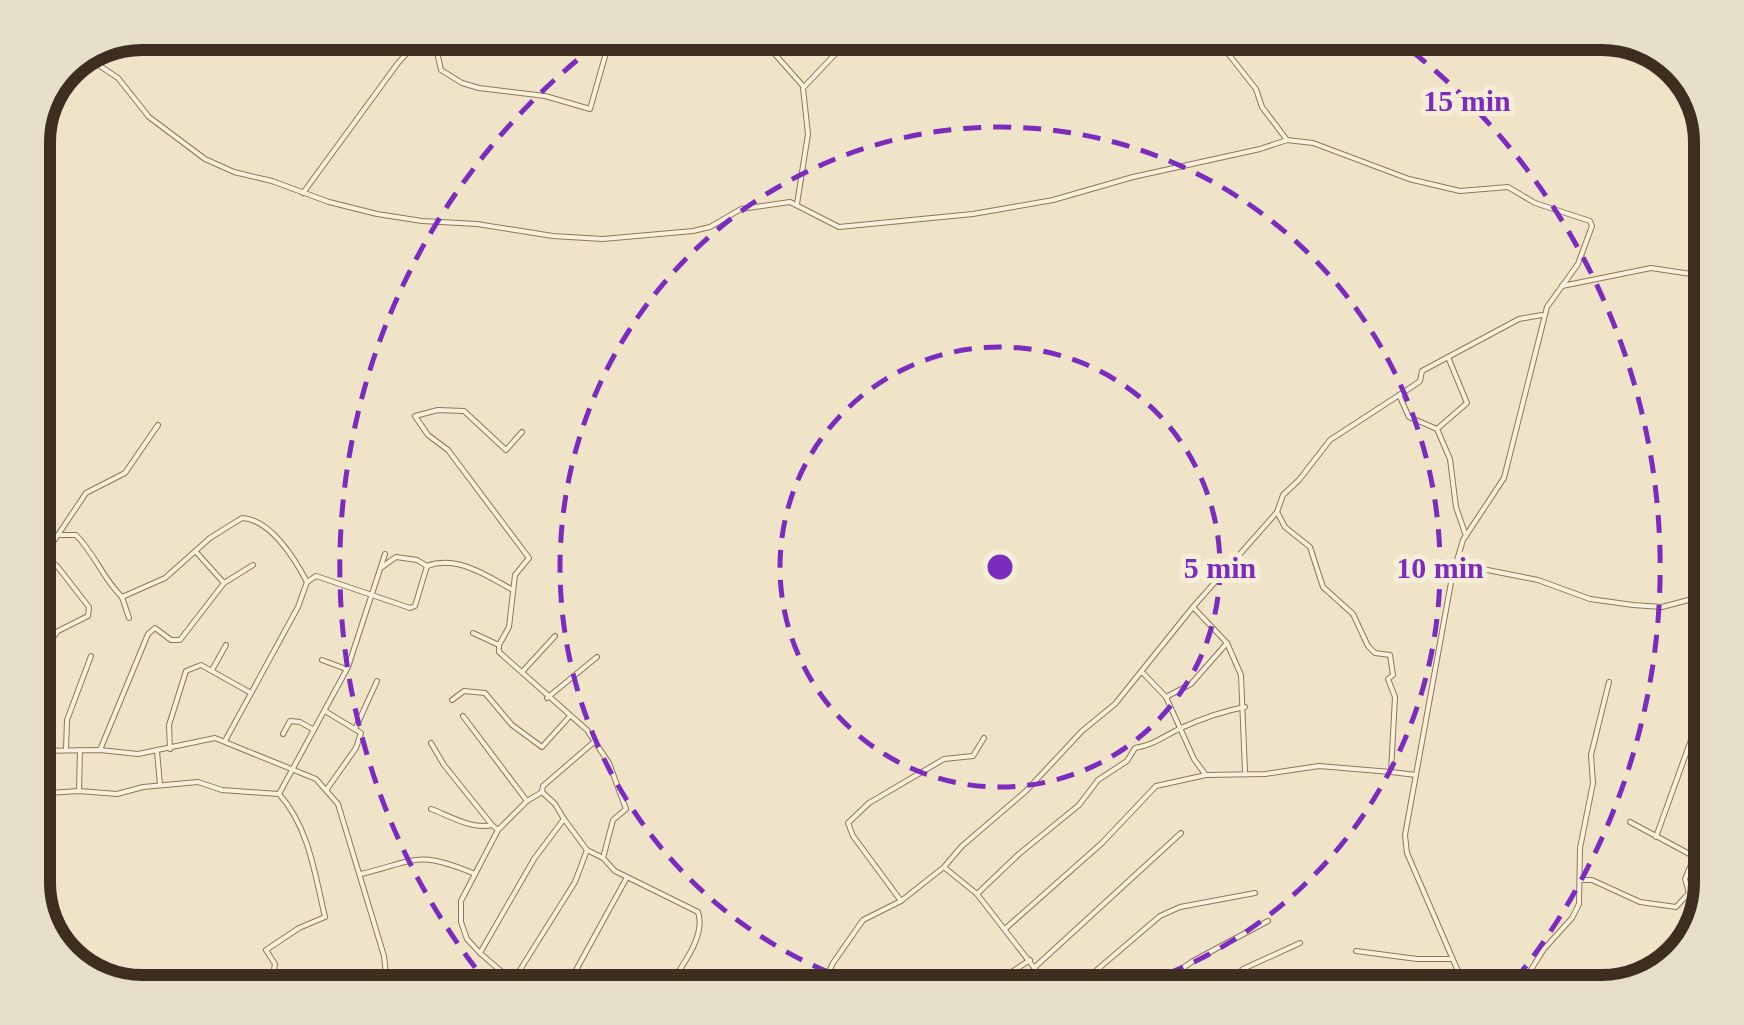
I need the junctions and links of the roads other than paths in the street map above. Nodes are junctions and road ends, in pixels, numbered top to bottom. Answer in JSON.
{"nodes":[{"id":1,"x":411,"y":50,"type":"edge"},
{"id":2,"x":434,"y":50,"type":"edge"},
{"id":3,"x":607,"y":50,"type":"edge"},
{"id":4,"x":770,"y":50,"type":"edge"},
{"id":5,"x":839,"y":50,"type":"edge"},
{"id":6,"x":1226,"y":50,"type":"edge"},
{"id":7,"x":96,"y":63,"type":"edge"},
{"id":8,"x":803,"y":86,"type":"junction"},
{"id":9,"x":1287,"y":140,"type":"junction"},
{"id":10,"x":303,"y":193,"type":"junction"},
{"id":11,"x":798,"y":204,"type":"junction"},
{"id":12,"x":1694,"y":274,"type":"edge"},
{"id":13,"x":1562,"y":286,"type":"junction"},
{"id":14,"x":1544,"y":316,"type":"junction"},
{"id":15,"x":1448,"y":357,"type":"junction"},
{"id":16,"x":1398,"y":396,"type":"junction"},
{"id":17,"x":158,"y":426,"type":"dead end"},
{"id":18,"x":1437,"y":428,"type":"junction"},
{"id":19,"x":522,"y":432,"type":"dead end"},
{"id":20,"x":1277,"y":512,"type":"junction"},
{"id":21,"x":60,"y":535,"type":"junction"},
{"id":22,"x":1466,"y":536,"type":"junction"},
{"id":23,"x":50,"y":549,"type":"edge"},
{"id":24,"x":196,"y":552,"type":"junction"},
{"id":25,"x":385,"y":554,"type":"dead end"},
{"id":26,"x":50,"y":563,"type":"edge"},
{"id":27,"x":1457,"y":564,"type":"junction"},
{"id":28,"x":252,"y":565,"type":"dead end"},
{"id":29,"x":427,"y":566,"type":"junction"},
{"id":30,"x":382,"y":568,"type":"junction"},
{"id":31,"x":307,"y":582,"type":"junction"},
{"id":32,"x":224,"y":583,"type":"junction"},
{"id":33,"x":512,"y":590,"type":"junction"},
{"id":34,"x":374,"y":594,"type":"junction"},
{"id":35,"x":122,"y":597,"type":"junction"},
{"id":36,"x":1694,"y":599,"type":"edge"},
{"id":37,"x":1193,"y":607,"type":"junction"},
{"id":38,"x":129,"y":618,"type":"dead end"},
{"id":39,"x":473,"y":634,"type":"dead end"},
{"id":40,"x":555,"y":636,"type":"dead end"},
{"id":41,"x":50,"y":642,"type":"edge"},
{"id":42,"x":1228,"y":642,"type":"junction"},
{"id":43,"x":226,"y":645,"type":"dead end"},
{"id":44,"x":499,"y":645,"type":"junction"},
{"id":45,"x":90,"y":656,"type":"dead end"},
{"id":46,"x":598,"y":657,"type":"dead end"},
{"id":47,"x":322,"y":660,"type":"dead end"},
{"id":48,"x":212,"y":670,"type":"junction"},
{"id":49,"x":347,"y":670,"type":"junction"},
{"id":50,"x":523,"y":671,"type":"junction"},
{"id":51,"x":1144,"y":673,"type":"junction"},
{"id":52,"x":377,"y":681,"type":"dead end"},
{"id":53,"x":1609,"y":682,"type":"dead end"},
{"id":54,"x":250,"y":693,"type":"junction"},
{"id":55,"x":1166,"y":697,"type":"junction"},
{"id":56,"x":547,"y":698,"type":"junction"},
{"id":57,"x":452,"y":700,"type":"dead end"},
{"id":58,"x":1244,"y":706,"type":"junction"},
{"id":59,"x":325,"y":710,"type":"junction"},
{"id":60,"x":462,"y":716,"type":"dead end"},
{"id":61,"x":570,"y":716,"type":"junction"},
{"id":62,"x":356,"y":727,"type":"junction"},
{"id":63,"x":1180,"y":729,"type":"junction"},
{"id":64,"x":314,"y":730,"type":"junction"},
{"id":65,"x":283,"y":734,"type":"dead end"},
{"id":66,"x":984,"y":738,"type":"dead end"},
{"id":67,"x":1694,"y":739,"type":"edge"},
{"id":68,"x":226,"y":741,"type":"junction"},
{"id":69,"x":594,"y":742,"type":"junction"},
{"id":70,"x":431,"y":743,"type":"dead end"},
{"id":71,"x":66,"y":749,"type":"junction"},
{"id":72,"x":170,"y":749,"type":"junction"},
{"id":73,"x":50,"y":750,"type":"edge"},
{"id":74,"x":80,"y":750,"type":"junction"},
{"id":75,"x":100,"y":750,"type":"junction"},
{"id":76,"x":157,"y":751,"type":"junction"},
{"id":77,"x":294,"y":770,"type":"junction"},
{"id":78,"x":1391,"y":772,"type":"junction"},
{"id":79,"x":1245,"y":773,"type":"junction"},
{"id":80,"x":1206,"y":775,"type":"junction"},
{"id":81,"x":1416,"y":775,"type":"junction"},
{"id":82,"x":160,"y":785,"type":"junction"},
{"id":83,"x":327,"y":788,"type":"junction"},
{"id":84,"x":79,"y":791,"type":"junction"},
{"id":85,"x":542,"y":792,"type":"junction"},
{"id":86,"x":50,"y":793,"type":"edge"},
{"id":87,"x":279,"y":794,"type":"junction"},
{"id":88,"x":527,"y":802,"type":"junction"},
{"id":89,"x":432,"y":809,"type":"dead end"},
{"id":90,"x":564,"y":819,"type":"junction"},
{"id":91,"x":1630,"y":822,"type":"dead end"},
{"id":92,"x":492,"y":826,"type":"junction"},
{"id":93,"x":498,"y":830,"type":"junction"},
{"id":94,"x":1181,"y":833,"type":"dead end"},
{"id":95,"x":1656,"y":837,"type":"junction"},
{"id":96,"x":586,"y":850,"type":"junction"},
{"id":97,"x":1694,"y":856,"type":"edge"},
{"id":98,"x":603,"y":858,"type":"junction"},
{"id":99,"x":1694,"y":859,"type":"edge"},
{"id":100,"x":944,"y":867,"type":"junction"},
{"id":101,"x":360,"y":874,"type":"junction"},
{"id":102,"x":475,"y":874,"type":"junction"},
{"id":103,"x":626,"y":878,"type":"junction"},
{"id":104,"x":1580,"y":880,"type":"junction"},
{"id":105,"x":1256,"y":893,"type":"dead end"},
{"id":106,"x":977,"y":894,"type":"junction"},
{"id":107,"x":901,"y":901,"type":"junction"},
{"id":108,"x":1268,"y":921,"type":"dead end"},
{"id":109,"x":1006,"y":928,"type":"junction"},
{"id":110,"x":1300,"y":943,"type":"dead end"},
{"id":111,"x":1356,"y":951,"type":"dead end"},
{"id":112,"x":480,"y":953,"type":"junction"},
{"id":113,"x":1453,"y":958,"type":"junction"},
{"id":114,"x":1030,"y":960,"type":"junction"},
{"id":115,"x":1035,"y":967,"type":"junction"},
{"id":116,"x":273,"y":975,"type":"edge"},
{"id":117,"x":386,"y":975,"type":"edge"},
{"id":118,"x":505,"y":975,"type":"edge"},
{"id":119,"x":518,"y":975,"type":"edge"},
{"id":120,"x":573,"y":975,"type":"edge"},
{"id":121,"x":675,"y":975,"type":"edge"},
{"id":122,"x":828,"y":975,"type":"edge"},
{"id":123,"x":1008,"y":975,"type":"edge"},
{"id":124,"x":1041,"y":975,"type":"edge"},
{"id":125,"x":1091,"y":975,"type":"edge"},
{"id":126,"x":1173,"y":975,"type":"edge"},
{"id":127,"x":1238,"y":975,"type":"edge"},
{"id":128,"x":1460,"y":975,"type":"edge"},
{"id":129,"x":1527,"y":975,"type":"edge"}],
"edges":[{"from":1,"to":10,"type":"street"},
{"from":2,"to":3,"type":"street"},
{"from":4,"to":8,"type":"street"},
{"from":5,"to":8,"type":"street"},
{"from":6,"to":9,"type":"street"},
{"from":7,"to":10,"type":"street"},
{"from":8,"to":11,"type":"street"},
{"from":9,"to":11,"type":"street"},
{"from":9,"to":13,"type":"street"},
{"from":10,"to":11,"type":"street"},
{"from":12,"to":13,"type":"street"},
{"from":13,"to":14,"type":"street"},
{"from":14,"to":15,"type":"street"},
{"from":14,"to":22,"type":"street"},
{"from":15,"to":16,"type":"street"},
{"from":15,"to":18,"type":"street"},
{"from":16,"to":18,"type":"street"},
{"from":16,"to":20,"type":"street"},
{"from":17,"to":21,"type":"street"},
{"from":18,"to":22,"type":"street"},
{"from":19,"to":33,"type":"street"},
{"from":20,"to":37,"type":"street"},
{"from":20,"to":78,"type":"street"},
{"from":21,"to":23,"type":"street"},
{"from":21,"to":35,"type":"street"},
{"from":22,"to":27,"type":"street"},
{"from":24,"to":31,"type":"street"},
{"from":24,"to":32,"type":"street"},
{"from":24,"to":35,"type":"street"},
{"from":25,"to":30,"type":"street"},
{"from":26,"to":41,"type":"street"},
{"from":27,"to":36,"type":"street"},
{"from":27,"to":81,"type":"street"},
{"from":28,"to":32,"type":"street"},
{"from":29,"to":30,"type":"street"},
{"from":29,"to":33,"type":"street"},
{"from":29,"to":34,"type":"street"},
{"from":30,"to":34,"type":"street"},
{"from":31,"to":34,"type":"street"},
{"from":31,"to":54,"type":"street"},
{"from":32,"to":75,"type":"street"},
{"from":33,"to":44,"type":"street"},
{"from":34,"to":49,"type":"street"},
{"from":35,"to":38,"type":"street"},
{"from":37,"to":42,"type":"street"},
{"from":37,"to":51,"type":"street"},
{"from":39,"to":44,"type":"street"},
{"from":40,"to":50,"type":"street"},
{"from":42,"to":55,"type":"street"},
{"from":42,"to":58,"type":"street"},
{"from":43,"to":48,"type":"street"},
{"from":44,"to":50,"type":"street"},
{"from":45,"to":71,"type":"street"},
{"from":46,"to":56,"type":"street"},
{"from":47,"to":49,"type":"street"},
{"from":48,"to":54,"type":"street"},
{"from":48,"to":72,"type":"street"},
{"from":49,"to":59,"type":"street"},
{"from":50,"to":56,"type":"street"},
{"from":51,"to":55,"type":"street"},
{"from":51,"to":100,"type":"street"},
{"from":52,"to":62,"type":"street"},
{"from":53,"to":104,"type":"street"},
{"from":54,"to":68,"type":"street"},
{"from":55,"to":63,"type":"street"},
{"from":56,"to":61,"type":"street"},
{"from":57,"to":61,"type":"street"},
{"from":58,"to":63,"type":"street"},
{"from":58,"to":79,"type":"street"},
{"from":59,"to":62,"type":"street"},
{"from":59,"to":64,"type":"street"},
{"from":60,"to":88,"type":"street"},
{"from":61,"to":69,"type":"street"},
{"from":62,"to":83,"type":"street"},
{"from":63,"to":80,"type":"street"},
{"from":63,"to":106,"type":"street"},
{"from":64,"to":65,"type":"street"},
{"from":64,"to":77,"type":"street"},
{"from":66,"to":107,"type":"street"},
{"from":67,"to":95,"type":"street"},
{"from":68,"to":72,"type":"street"},
{"from":68,"to":77,"type":"street"},
{"from":69,"to":85,"type":"street"},
{"from":69,"to":98,"type":"street"},
{"from":70,"to":92,"type":"street"},
{"from":71,"to":73,"type":"street"},
{"from":71,"to":74,"type":"street"},
{"from":72,"to":76,"type":"street"},
{"from":74,"to":75,"type":"street"},
{"from":74,"to":84,"type":"street"},
{"from":75,"to":76,"type":"street"},
{"from":76,"to":82,"type":"street"},
{"from":77,"to":83,"type":"street"},
{"from":77,"to":87,"type":"street"},
{"from":78,"to":79,"type":"street"},
{"from":78,"to":81,"type":"street"},
{"from":79,"to":80,"type":"street"},
{"from":80,"to":109,"type":"street"},
{"from":81,"to":113,"type":"street"},
{"from":82,"to":84,"type":"street"},
{"from":82,"to":87,"type":"street"},
{"from":83,"to":101,"type":"street"},
{"from":84,"to":86,"type":"street"},
{"from":85,"to":88,"type":"street"},
{"from":85,"to":90,"type":"street"},
{"from":87,"to":116,"type":"street"},
{"from":88,"to":93,"type":"street"},
{"from":89,"to":92,"type":"street"},
{"from":90,"to":96,"type":"street"},
{"from":90,"to":112,"type":"street"},
{"from":91,"to":95,"type":"street"},
{"from":92,"to":93,"type":"street"},
{"from":93,"to":102,"type":"street"},
{"from":94,"to":115,"type":"street"},
{"from":95,"to":97,"type":"street"},
{"from":96,"to":98,"type":"street"},
{"from":96,"to":119,"type":"street"},
{"from":98,"to":103,"type":"street"},
{"from":99,"to":104,"type":"street"},
{"from":100,"to":106,"type":"street"},
{"from":100,"to":107,"type":"street"},
{"from":101,"to":102,"type":"street"},
{"from":101,"to":117,"type":"street"},
{"from":102,"to":112,"type":"street"},
{"from":103,"to":120,"type":"street"},
{"from":103,"to":121,"type":"street"},
{"from":104,"to":129,"type":"street"},
{"from":105,"to":125,"type":"street"},
{"from":106,"to":109,"type":"street"},
{"from":107,"to":122,"type":"street"},
{"from":108,"to":126,"type":"street"},
{"from":109,"to":114,"type":"street"},
{"from":110,"to":127,"type":"street"},
{"from":111,"to":113,"type":"street"},
{"from":112,"to":118,"type":"street"},
{"from":113,"to":128,"type":"street"},
{"from":114,"to":115,"type":"street"},
{"from":114,"to":123,"type":"street"},
{"from":115,"to":124,"type":"street"}]}
